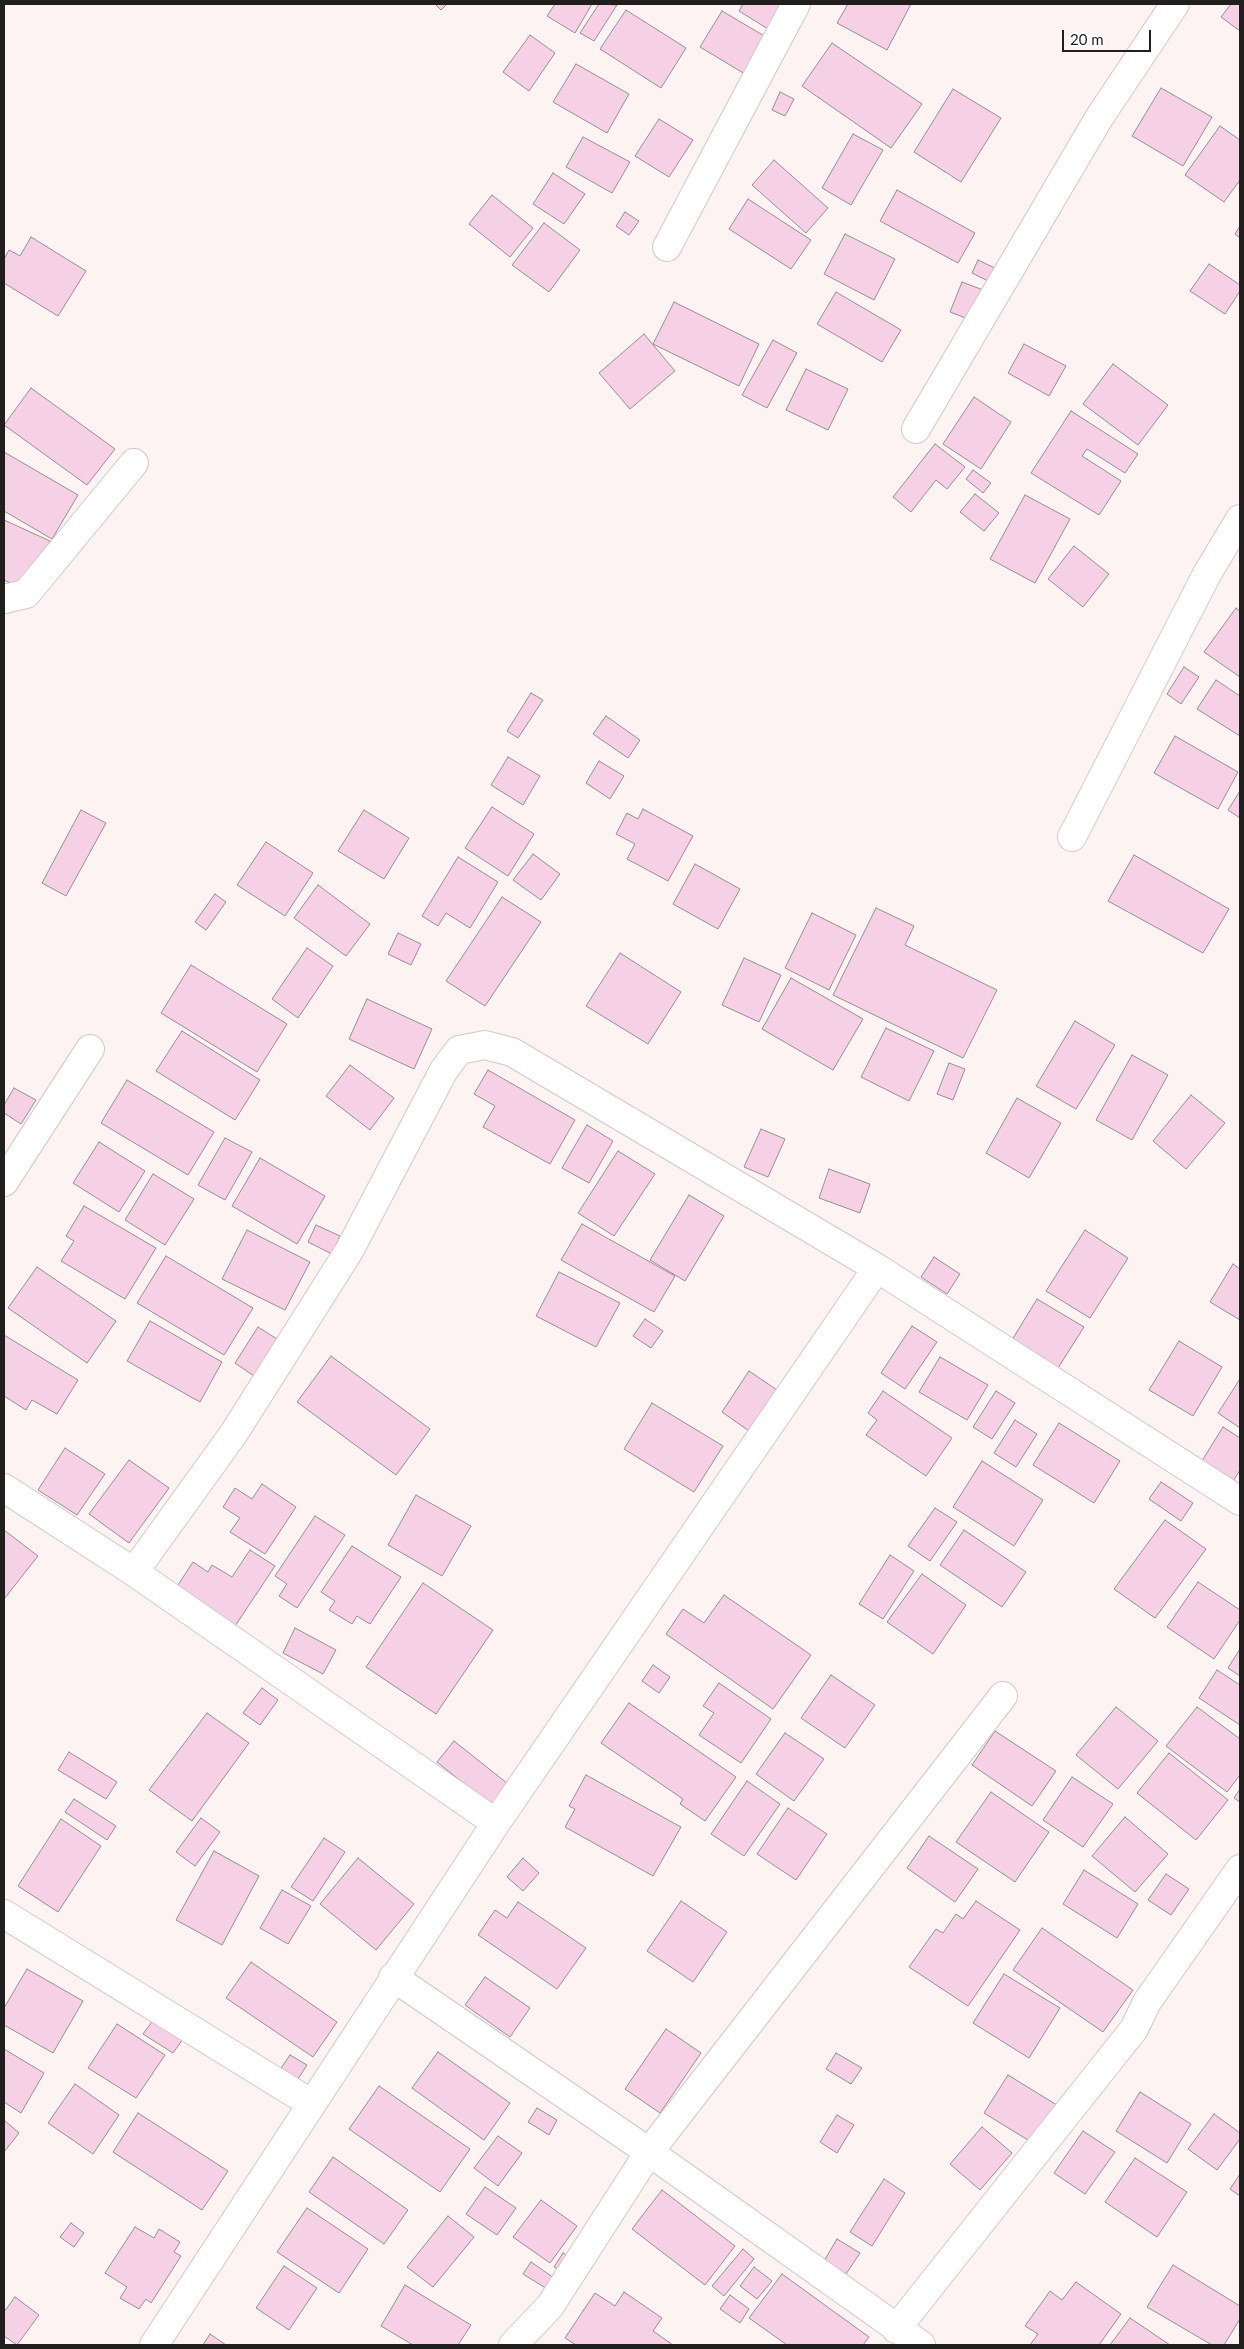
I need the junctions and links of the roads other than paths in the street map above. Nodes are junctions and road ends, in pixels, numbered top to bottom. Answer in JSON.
{"nodes":[{"id":1,"x":796,"y":4,"type":"edge"},
{"id":2,"x":1175,"y":4,"type":"edge"},
{"id":3,"x":667,"y":247,"type":"dead end"},
{"id":4,"x":916,"y":429,"type":"dead end"},
{"id":5,"x":134,"y":463,"type":"dead end"},
{"id":6,"x":1240,"y":519,"type":"edge"},
{"id":7,"x":4,"y":599,"type":"edge"},
{"id":8,"x":1072,"y":837,"type":"dead end"},
{"id":9,"x":90,"y":1049,"type":"dead end"},
{"id":10,"x":4,"y":1182,"type":"edge"},
{"id":11,"x":877,"y":1268,"type":"junction"},
{"id":12,"x":4,"y":1488,"type":"edge"},
{"id":13,"x":1240,"y":1501,"type":"edge"},
{"id":14,"x":134,"y":1572,"type":"junction"},
{"id":15,"x":1003,"y":1696,"type":"dead end"},
{"id":16,"x":496,"y":1823,"type":"junction"},
{"id":17,"x":1240,"y":1869,"type":"edge"},
{"id":18,"x":4,"y":1914,"type":"edge"},
{"id":19,"x":394,"y":1978,"type":"junction"},
{"id":20,"x":312,"y":2104,"type":"junction"},
{"id":21,"x":649,"y":2152,"type":"junction"},
{"id":22,"x":896,"y":2329,"type":"junction"},
{"id":23,"x":154,"y":2345,"type":"edge"},
{"id":24,"x":513,"y":2345,"type":"edge"},
{"id":25,"x":921,"y":2345,"type":"edge"}],
"edges":[{"from":1,"to":3,"type":"street"},
{"from":2,"to":4,"type":"street"},
{"from":5,"to":7,"type":"street"},
{"from":6,"to":8,"type":"street"},
{"from":9,"to":10,"type":"street"},
{"from":11,"to":13,"type":"street"},
{"from":11,"to":14,"type":"street"},
{"from":11,"to":16,"type":"street"},
{"from":12,"to":14,"type":"street"},
{"from":14,"to":16,"type":"street"},
{"from":15,"to":21,"type":"street"},
{"from":16,"to":19,"type":"street"},
{"from":17,"to":22,"type":"street"},
{"from":18,"to":20,"type":"street"},
{"from":19,"to":20,"type":"street"},
{"from":19,"to":21,"type":"street"},
{"from":20,"to":23,"type":"street"},
{"from":21,"to":22,"type":"street"},
{"from":21,"to":24,"type":"street"},
{"from":22,"to":25,"type":"street"}]}
